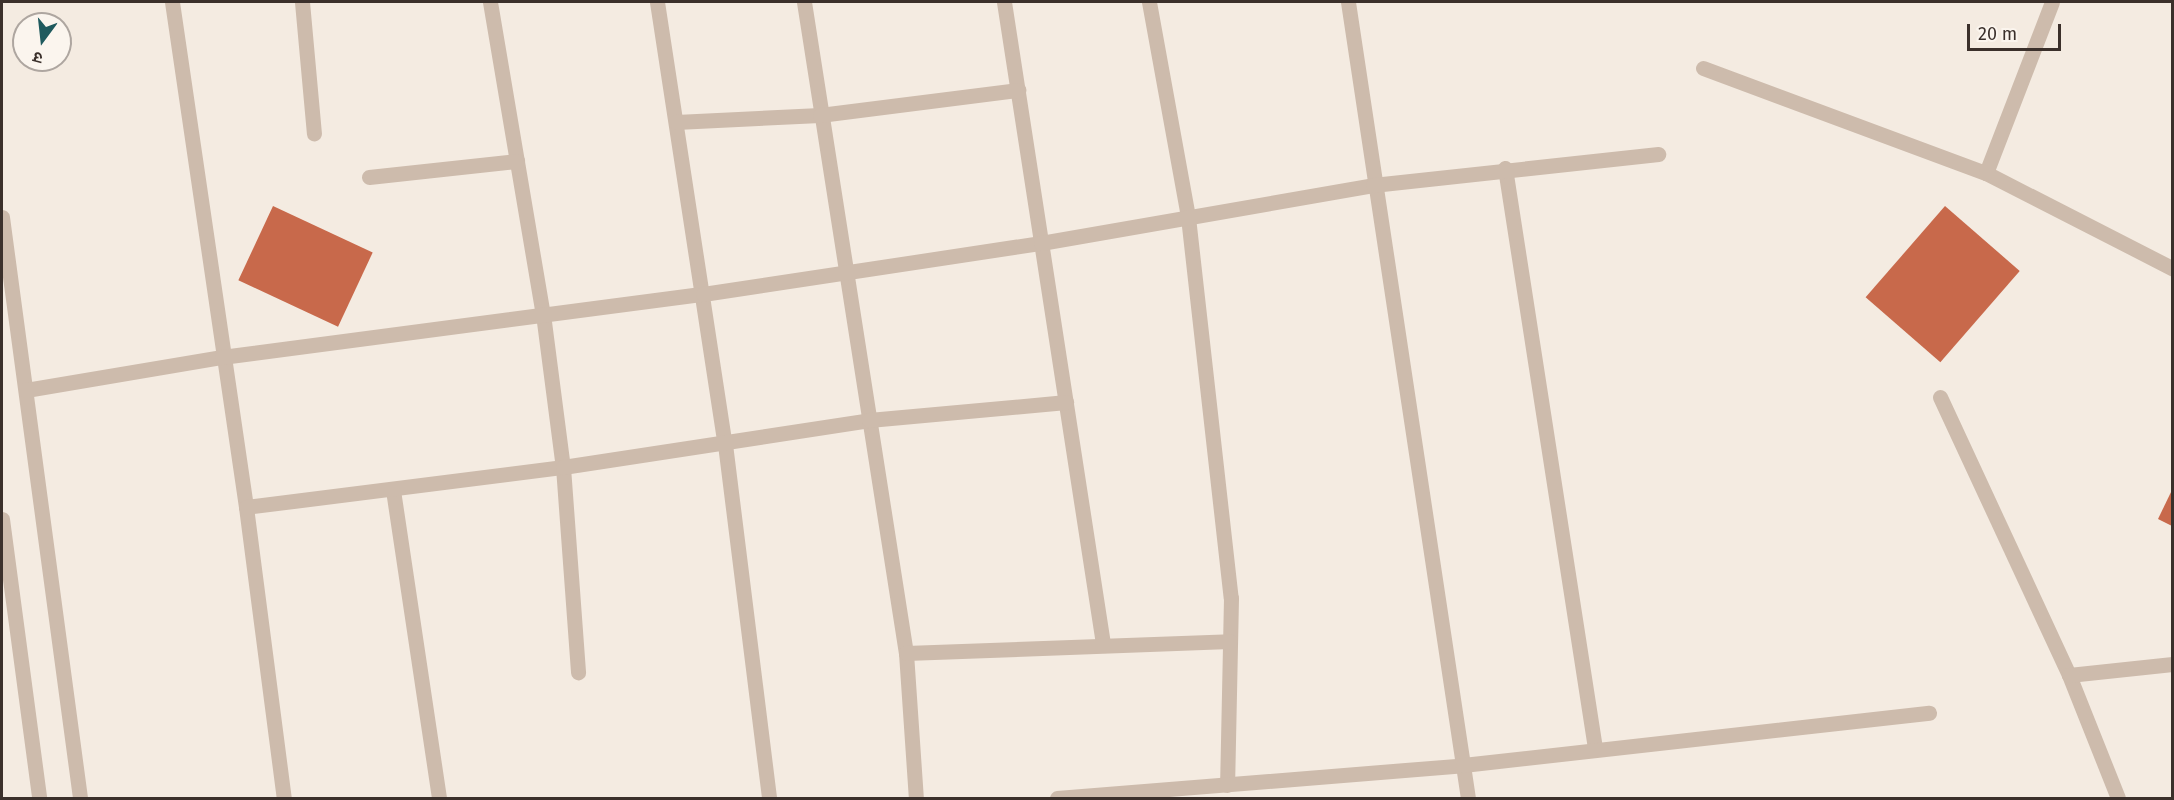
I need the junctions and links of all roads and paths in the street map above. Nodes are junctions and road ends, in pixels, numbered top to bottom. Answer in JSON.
{"nodes":[{"id":1,"x":171,"y":2,"type":"edge"},
{"id":2,"x":302,"y":2,"type":"edge"},
{"id":3,"x":490,"y":2,"type":"edge"},
{"id":4,"x":657,"y":2,"type":"edge"},
{"id":5,"x":804,"y":2,"type":"edge"},
{"id":6,"x":1004,"y":2,"type":"edge"},
{"id":7,"x":1149,"y":2,"type":"edge"},
{"id":8,"x":1348,"y":2,"type":"edge"},
{"id":9,"x":2052,"y":2,"type":"edge"},
{"id":10,"x":1703,"y":68,"type":"dead end"},
{"id":11,"x":1018,"y":90,"type":"junction"},
{"id":12,"x":820,"y":115,"type":"junction"},
{"id":13,"x":676,"y":122,"type":"junction"},
{"id":14,"x":314,"y":133,"type":"dead end"},
{"id":15,"x":1658,"y":154,"type":"dead end"},
{"id":16,"x":517,"y":161,"type":"junction"},
{"id":17,"x":1505,"y":168,"type":"junction"},
{"id":18,"x":1986,"y":173,"type":"junction"},
{"id":19,"x":369,"y":177,"type":"dead end"},
{"id":20,"x":1373,"y":185,"type":"junction"},
{"id":21,"x":2,"y":217,"type":"edge"},
{"id":22,"x":1188,"y":217,"type":"junction"},
{"id":23,"x":1041,"y":243,"type":"junction"},
{"id":24,"x":2172,"y":268,"type":"edge"},
{"id":25,"x":844,"y":271,"type":"junction"},
{"id":26,"x":703,"y":294,"type":"junction"},
{"id":27,"x":543,"y":314,"type":"junction"},
{"id":28,"x":222,"y":357,"type":"junction"},
{"id":29,"x":26,"y":390,"type":"junction"},
{"id":30,"x":1940,"y":397,"type":"dead end"},
{"id":31,"x":1066,"y":402,"type":"junction"},
{"id":32,"x":869,"y":420,"type":"junction"},
{"id":33,"x":725,"y":444,"type":"junction"},
{"id":34,"x":563,"y":467,"type":"junction"},
{"id":35,"x":393,"y":490,"type":"junction"},
{"id":36,"x":246,"y":507,"type":"junction"},
{"id":37,"x":2,"y":519,"type":"edge"},
{"id":38,"x":1230,"y":641,"type":"junction"},
{"id":39,"x":1103,"y":644,"type":"junction"},
{"id":40,"x":906,"y":653,"type":"junction"},
{"id":41,"x":2172,"y":664,"type":"edge"},
{"id":42,"x":578,"y":672,"type":"dead end"},
{"id":43,"x":2069,"y":675,"type":"junction"},
{"id":44,"x":1929,"y":713,"type":"dead end"},
{"id":45,"x":1595,"y":748,"type":"junction"},
{"id":46,"x":1463,"y":765,"type":"junction"},
{"id":47,"x":1227,"y":785,"type":"junction"},
{"id":48,"x":39,"y":798,"type":"edge"},
{"id":49,"x":80,"y":798,"type":"edge"},
{"id":50,"x":284,"y":798,"type":"edge"},
{"id":51,"x":439,"y":798,"type":"edge"},
{"id":52,"x":769,"y":798,"type":"edge"},
{"id":53,"x":916,"y":798,"type":"edge"},
{"id":54,"x":1057,"y":798,"type":"edge"},
{"id":55,"x":1468,"y":798,"type":"edge"},
{"id":56,"x":2118,"y":798,"type":"edge"}],
"edges":[{"from":1,"to":28,"type":"street"},
{"from":2,"to":14,"type":"street"},
{"from":3,"to":16,"type":"street"},
{"from":4,"to":13,"type":"street"},
{"from":5,"to":12,"type":"street"},
{"from":6,"to":11,"type":"street"},
{"from":7,"to":22,"type":"street"},
{"from":8,"to":20,"type":"street"},
{"from":9,"to":18,"type":"street"},
{"from":10,"to":18,"type":"street"},
{"from":11,"to":12,"type":"street"},
{"from":11,"to":23,"type":"street"},
{"from":12,"to":13,"type":"street"},
{"from":12,"to":25,"type":"street"},
{"from":13,"to":26,"type":"street"},
{"from":15,"to":17,"type":"street"},
{"from":16,"to":19,"type":"street"},
{"from":16,"to":27,"type":"street"},
{"from":17,"to":20,"type":"street"},
{"from":17,"to":45,"type":"street"},
{"from":18,"to":24,"type":"street"},
{"from":20,"to":22,"type":"street"},
{"from":20,"to":46,"type":"street"},
{"from":21,"to":29,"type":"street"},
{"from":22,"to":23,"type":"street"},
{"from":22,"to":38,"type":"street"},
{"from":23,"to":25,"type":"street"},
{"from":23,"to":31,"type":"street"},
{"from":25,"to":26,"type":"street"},
{"from":25,"to":32,"type":"street"},
{"from":26,"to":27,"type":"street"},
{"from":26,"to":33,"type":"street"},
{"from":27,"to":28,"type":"street"},
{"from":27,"to":34,"type":"street"},
{"from":28,"to":29,"type":"street"},
{"from":28,"to":36,"type":"street"},
{"from":29,"to":49,"type":"street"},
{"from":30,"to":43,"type":"street"},
{"from":31,"to":32,"type":"street"},
{"from":31,"to":39,"type":"street"},
{"from":32,"to":33,"type":"street"},
{"from":32,"to":40,"type":"street"},
{"from":33,"to":34,"type":"street"},
{"from":33,"to":52,"type":"street"},
{"from":34,"to":35,"type":"street"},
{"from":34,"to":42,"type":"street"},
{"from":35,"to":36,"type":"street"},
{"from":35,"to":51,"type":"street"},
{"from":36,"to":50,"type":"street"},
{"from":37,"to":48,"type":"street"},
{"from":38,"to":39,"type":"street"},
{"from":38,"to":47,"type":"street"},
{"from":39,"to":40,"type":"street"},
{"from":40,"to":53,"type":"street"},
{"from":41,"to":43,"type":"street"},
{"from":43,"to":56,"type":"street"},
{"from":44,"to":45,"type":"street"},
{"from":45,"to":46,"type":"street"},
{"from":46,"to":47,"type":"street"},
{"from":46,"to":55,"type":"street"},
{"from":47,"to":54,"type":"street"}]}
